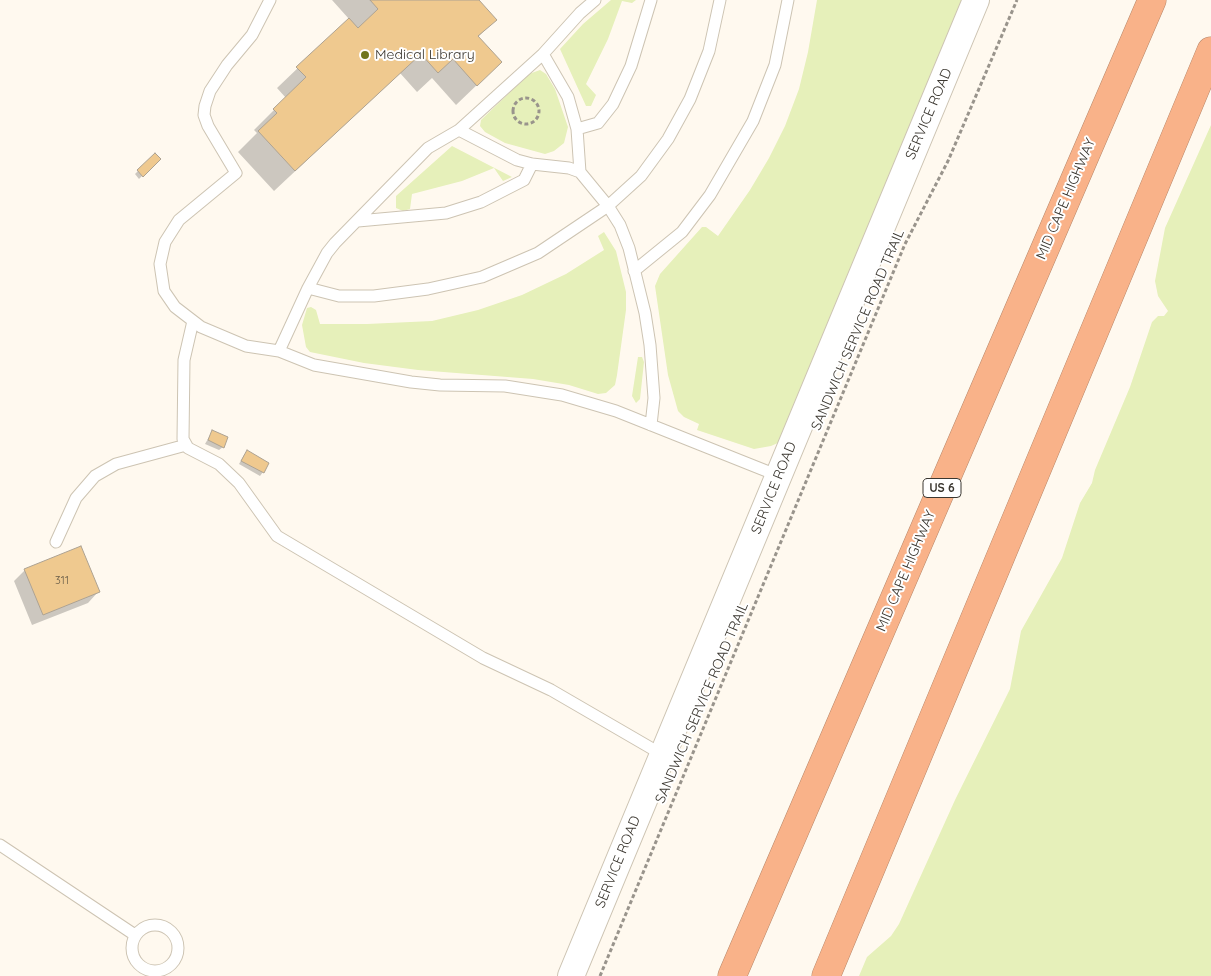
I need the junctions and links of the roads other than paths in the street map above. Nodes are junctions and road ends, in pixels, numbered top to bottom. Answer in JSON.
{"nodes":[{"id":1,"x":270,"y":0,"type":"edge"},
{"id":2,"x":595,"y":0,"type":"edge"},
{"id":3,"x":651,"y":0,"type":"edge"},
{"id":4,"x":720,"y":0,"type":"edge"},
{"id":5,"x":788,"y":0,"type":"edge"},
{"id":6,"x":976,"y":0,"type":"edge"},
{"id":7,"x":1152,"y":0,"type":"edge"},
{"id":8,"x":1211,"y":51,"type":"edge"},
{"id":9,"x":543,"y":54,"type":"junction"},
{"id":10,"x":577,"y":129,"type":"junction"},
{"id":11,"x":458,"y":130,"type":"junction"},
{"id":12,"x":532,"y":164,"type":"junction"},
{"id":13,"x":580,"y":172,"type":"junction"},
{"id":14,"x":608,"y":206,"type":"junction"},
{"id":15,"x":358,"y":221,"type":"junction"},
{"id":16,"x":634,"y":271,"type":"junction"},
{"id":17,"x":308,"y":288,"type":"junction"},
{"id":18,"x":193,"y":321,"type":"junction"},
{"id":19,"x":279,"y":350,"type":"junction"},
{"id":20,"x":651,"y":424,"type":"junction"},
{"id":21,"x":186,"y":446,"type":"junction"},
{"id":22,"x":779,"y":476,"type":"junction"},
{"id":23,"x":56,"y":542,"type":"dead end"},
{"id":24,"x":663,"y":755,"type":"junction"},
{"id":25,"x":0,"y":846,"type":"edge"},
{"id":26,"x":135,"y":934,"type":"junction"},
{"id":27,"x":571,"y":976,"type":"edge"},
{"id":28,"x":732,"y":976,"type":"edge"},
{"id":29,"x":826,"y":976,"type":"edge"}],
"edges":[{"from":1,"to":18,"type":"lane"},
{"from":2,"to":9,"type":"lane"},
{"from":3,"to":10,"type":"lane"},
{"from":4,"to":14,"type":"lane"},
{"from":5,"to":16,"type":"lane"},
{"from":6,"to":22,"type":"street","name":"SERVICE ROAD"},
{"from":7,"to":28,"type":"highway","name":"MID CAPE HIGHWAY","number":"US 6"},
{"from":8,"to":29,"type":"highway"},
{"from":9,"to":10,"type":"lane"},
{"from":9,"to":11,"type":"lane"},
{"from":10,"to":13,"type":"lane"},
{"from":11,"to":12,"type":"lane"},
{"from":11,"to":15,"type":"lane"},
{"from":12,"to":13,"type":"lane"},
{"from":12,"to":15,"type":"lane"},
{"from":13,"to":14,"type":"lane"},
{"from":14,"to":16,"type":"lane"},
{"from":14,"to":17,"type":"lane"},
{"from":15,"to":17,"type":"lane"},
{"from":16,"to":20,"type":"lane"},
{"from":17,"to":19,"type":"lane"},
{"from":18,"to":19,"type":"lane"},
{"from":18,"to":21,"type":"lane"},
{"from":19,"to":20,"type":"lane"},
{"from":20,"to":22,"type":"lane"},
{"from":21,"to":23,"type":"lane"},
{"from":21,"to":24,"type":"lane"},
{"from":22,"to":24,"type":"street","name":"SERVICE ROAD"},
{"from":24,"to":27,"type":"street","name":"SERVICE ROAD"},
{"from":25,"to":26,"type":"lane"},
{"from":26,"to":26,"type":"lane"}]}
